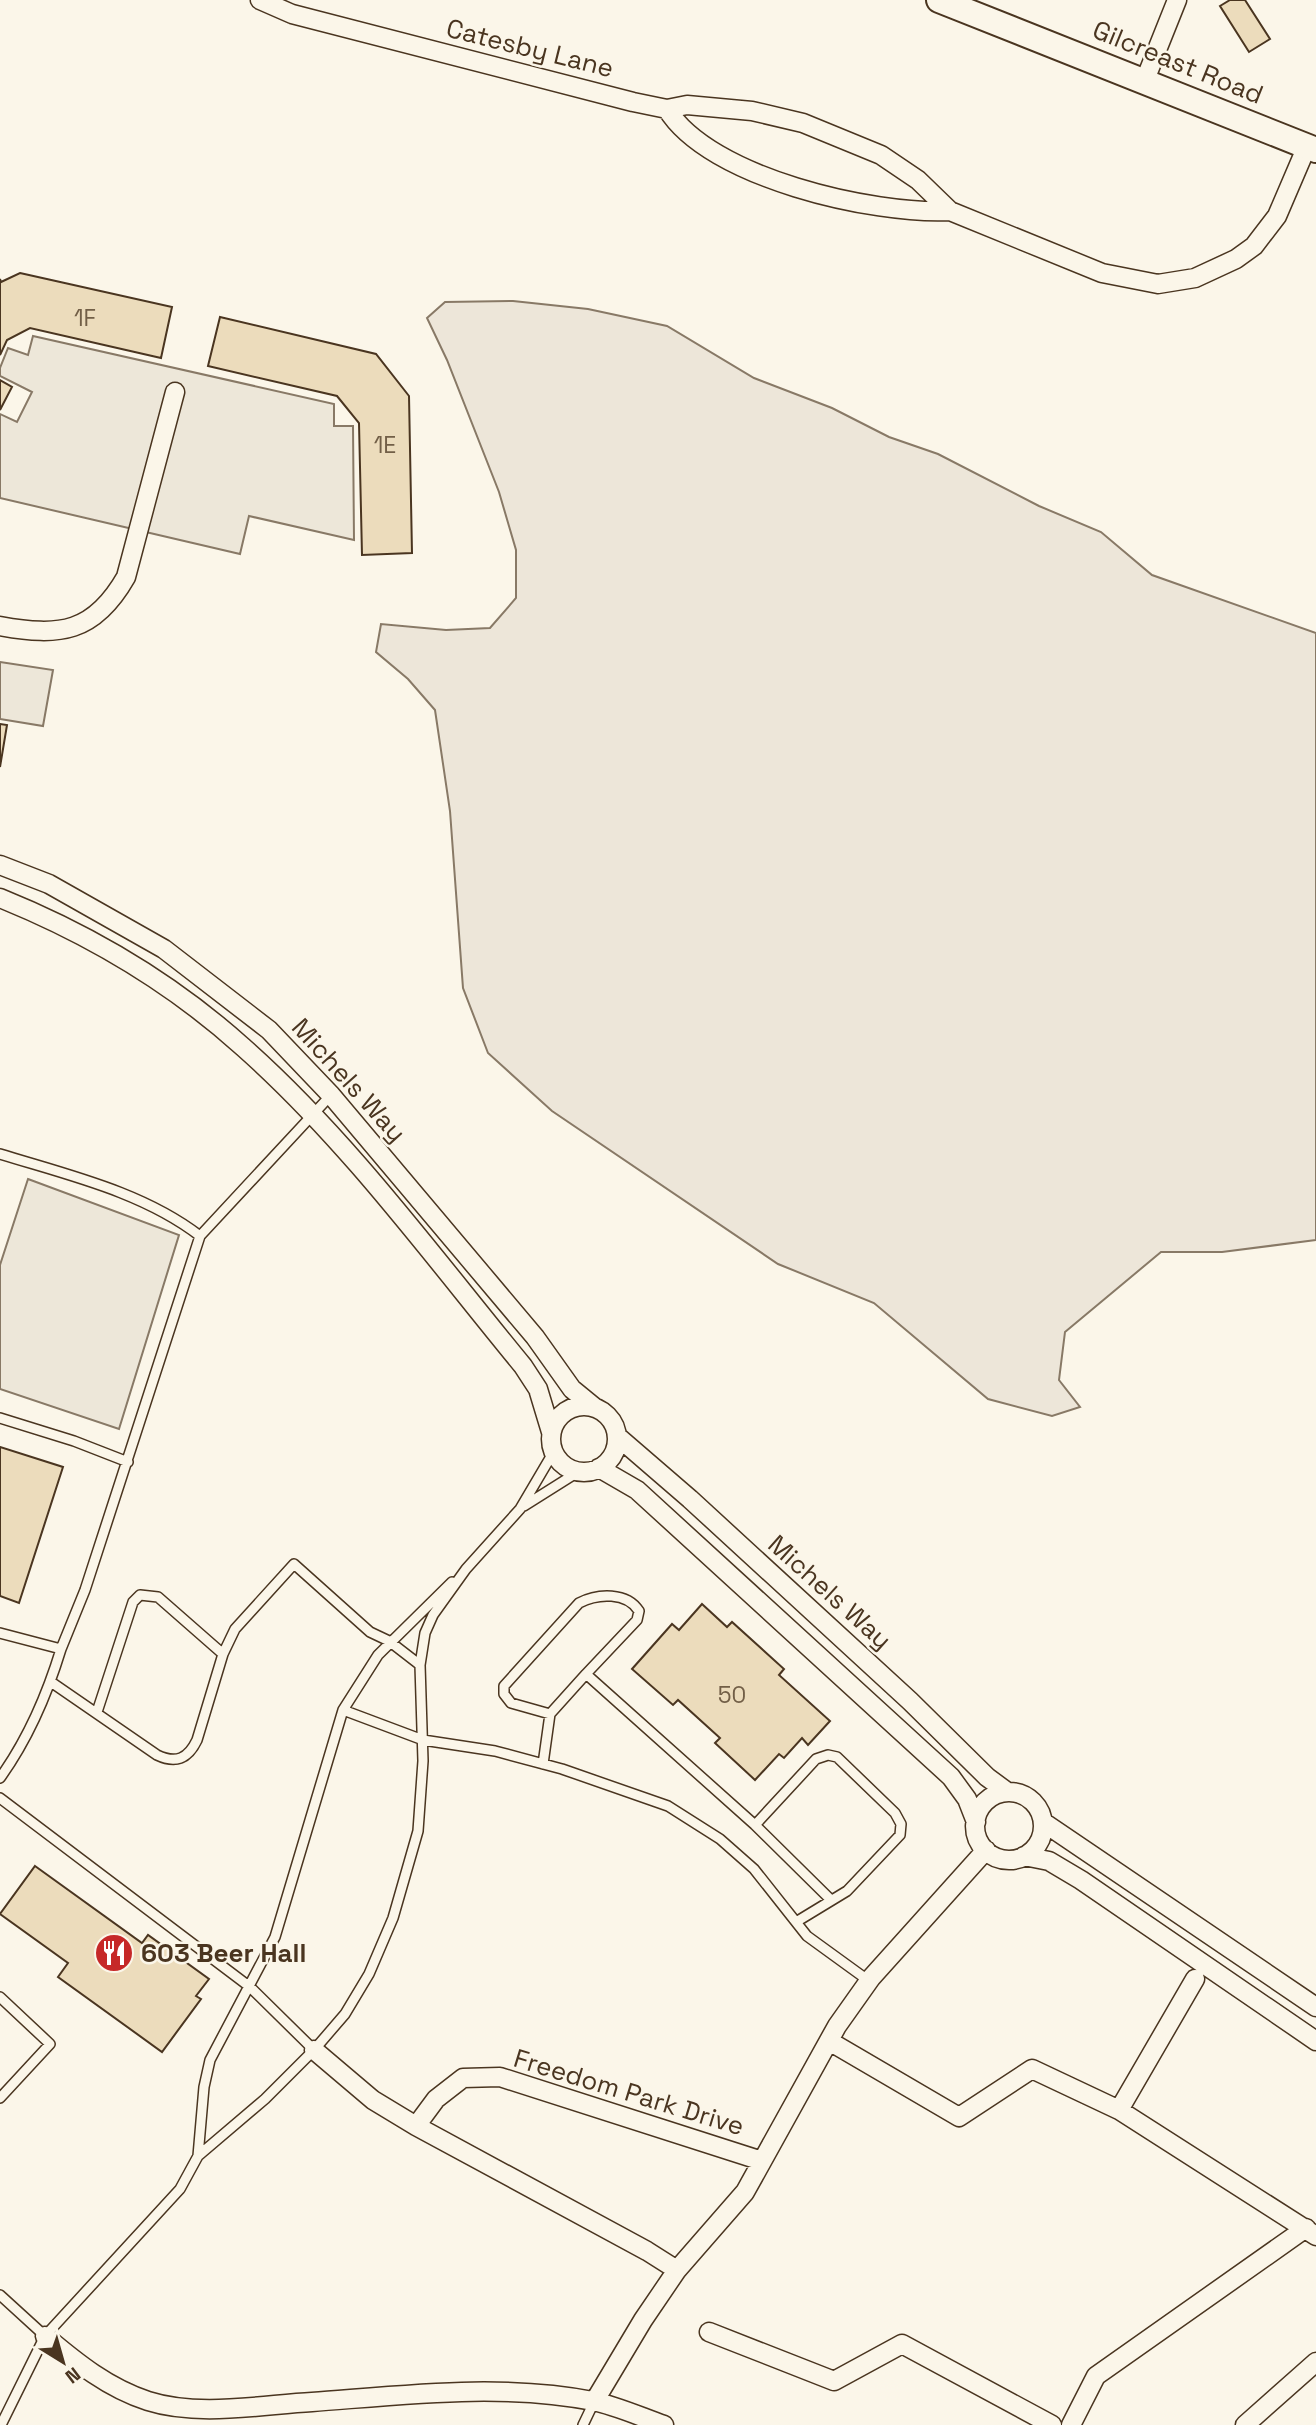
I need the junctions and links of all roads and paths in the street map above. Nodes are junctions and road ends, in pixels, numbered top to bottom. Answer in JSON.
{"nodes":[{"id":1,"x":260,"y":0,"type":"edge"},
{"id":2,"x":939,"y":0,"type":"edge"},
{"id":3,"x":1177,"y":0,"type":"edge"},
{"id":4,"x":1145,"y":80,"type":"junction"},
{"id":5,"x":667,"y":109,"type":"junction"},
{"id":6,"x":1311,"y":148,"type":"edge"},
{"id":7,"x":950,"y":211,"type":"junction"},
{"id":8,"x":175,"y":392,"type":"dead end"},
{"id":9,"x":0,"y":626,"type":"edge"},
{"id":10,"x":0,"y":865,"type":"edge"},
{"id":11,"x":0,"y":898,"type":"edge"},
{"id":12,"x":331,"y":1095,"type":"junction"},
{"id":13,"x":310,"y":1115,"type":"junction"},
{"id":14,"x":0,"y":1154,"type":"edge"},
{"id":15,"x":200,"y":1236,"type":"junction"},
{"id":16,"x":594,"y":1407,"type":"junction"},
{"id":17,"x":0,"y":1418,"type":"edge"},
{"id":18,"x":551,"y":1432,"type":"junction"},
{"id":19,"x":617,"y":1436,"type":"junction"},
{"id":20,"x":553,"y":1453,"type":"junction"},
{"id":21,"x":128,"y":1462,"type":"junction"},
{"id":22,"x":599,"y":1468,"type":"junction"},
{"id":23,"x":578,"y":1472,"type":"junction"},
{"id":24,"x":520,"y":1509,"type":"junction"},
{"id":25,"x":466,"y":1569,"type":"junction"},
{"id":26,"x":0,"y":1633,"type":"edge"},
{"id":27,"x":389,"y":1642,"type":"junction"},
{"id":28,"x":61,"y":1649,"type":"junction"},
{"id":29,"x":223,"y":1654,"type":"junction"},
{"id":30,"x":420,"y":1665,"type":"junction"},
{"id":31,"x":586,"y":1674,"type":"junction"},
{"id":32,"x":51,"y":1682,"type":"junction"},
{"id":33,"x":343,"y":1710,"type":"junction"},
{"id":34,"x":97,"y":1712,"type":"junction"},
{"id":35,"x":551,"y":1714,"type":"junction"},
{"id":36,"x":422,"y":1740,"type":"junction"},
{"id":37,"x":542,"y":1764,"type":"junction"},
{"id":38,"x":0,"y":1778,"type":"edge"},
{"id":39,"x":1006,"y":1791,"type":"junction"},
{"id":40,"x":0,"y":1798,"type":"edge"},
{"id":41,"x":976,"y":1822,"type":"junction"},
{"id":42,"x":1043,"y":1822,"type":"junction"},
{"id":43,"x":755,"y":1825,"type":"junction"},
{"id":44,"x":986,"y":1850,"type":"junction"},
{"id":45,"x":1024,"y":1856,"type":"junction"},
{"id":46,"x":830,"y":1899,"type":"junction"},
{"id":47,"x":796,"y":1923,"type":"junction"},
{"id":48,"x":1195,"y":1979,"type":"dead end"},
{"id":49,"x":869,"y":1981,"type":"junction"},
{"id":50,"x":250,"y":1987,"type":"junction"},
{"id":51,"x":0,"y":1997,"type":"edge"},
{"id":52,"x":1316,"y":2007,"type":"edge"},
{"id":53,"x":829,"y":2040,"type":"junction"},
{"id":54,"x":1316,"y":2042,"type":"edge"},
{"id":55,"x":314,"y":2050,"type":"junction"},
{"id":56,"x":0,"y":2098,"type":"edge"},
{"id":57,"x":1119,"y":2110,"type":"junction"},
{"id":58,"x":415,"y":2126,"type":"junction"},
{"id":59,"x":198,"y":2155,"type":"junction"},
{"id":60,"x":762,"y":2161,"type":"junction"},
{"id":61,"x":1311,"y":2232,"type":"edge"},
{"id":62,"x":677,"y":2270,"type":"junction"},
{"id":63,"x":0,"y":2295,"type":"edge"},
{"id":64,"x":709,"y":2332,"type":"dead end"},
{"id":65,"x":45,"y":2336,"type":"junction"},
{"id":66,"x":1316,"y":2361,"type":"edge"},
{"id":67,"x":594,"y":2402,"type":"junction"},
{"id":68,"x":1,"y":2425,"type":"edge"},
{"id":69,"x":583,"y":2425,"type":"edge"},
{"id":70,"x":664,"y":2425,"type":"edge"},
{"id":71,"x":1052,"y":2425,"type":"edge"},
{"id":72,"x":1071,"y":2425,"type":"edge"},
{"id":73,"x":1245,"y":2425,"type":"edge"}],
"edges":[{"from":1,"to":5,"type":"street","name":"Catesby Lane"},
{"from":2,"to":4,"type":"street","name":"Gilcreast Road"},
{"from":3,"to":4,"type":"street"},
{"from":4,"to":6,"type":"street","name":"Gilcreast Road"},
{"from":5,"to":7,"type":"street","name":"Catesby Lane"},
{"from":5,"to":7,"type":"street","name":"Catesby Lane"},
{"from":6,"to":7,"type":"street","name":"Catesby Lane"},
{"from":8,"to":9,"type":"street"},
{"from":10,"to":12,"type":"street","name":"Michels Way"},
{"from":11,"to":13,"type":"street","name":"Michels Way"},
{"from":12,"to":13,"type":"lane"},
{"from":12,"to":16,"type":"street","name":"Michels Way"},
{"from":13,"to":15,"type":"lane"},
{"from":13,"to":18,"type":"street","name":"Michels Way"},
{"from":14,"to":15,"type":"lane"},
{"from":15,"to":21,"type":"lane"},
{"from":16,"to":18,"type":"street"},
{"from":16,"to":19,"type":"street"},
{"from":17,"to":21,"type":"lane"},
{"from":18,"to":20,"type":"street"},
{"from":19,"to":22,"type":"street"},
{"from":19,"to":39,"type":"street","name":"Michels Way"},
{"from":20,"to":23,"type":"street"},
{"from":20,"to":24,"type":"lane"},
{"from":21,"to":28,"type":"lane"},
{"from":22,"to":23,"type":"street"},
{"from":22,"to":41,"type":"street","name":"Michels Way"},
{"from":23,"to":24,"type":"lane"},
{"from":24,"to":25,"type":"lane"},
{"from":25,"to":27,"type":"lane"},
{"from":25,"to":30,"type":"lane"},
{"from":26,"to":28,"type":"lane"},
{"from":27,"to":29,"type":"lane"},
{"from":27,"to":30,"type":"lane"},
{"from":27,"to":33,"type":"lane"},
{"from":28,"to":32,"type":"lane"},
{"from":29,"to":34,"type":"lane"},
{"from":29,"to":34,"type":"lane"},
{"from":30,"to":36,"type":"lane"},
{"from":31,"to":35,"type":"lane"},
{"from":31,"to":35,"type":"lane"},
{"from":31,"to":43,"type":"lane"},
{"from":32,"to":34,"type":"lane"},
{"from":32,"to":38,"type":"lane"},
{"from":33,"to":36,"type":"lane"},
{"from":33,"to":50,"type":"lane"},
{"from":35,"to":37,"type":"lane"},
{"from":36,"to":37,"type":"lane"},
{"from":36,"to":55,"type":"lane"},
{"from":37,"to":47,"type":"lane"},
{"from":39,"to":41,"type":"street"},
{"from":39,"to":42,"type":"street"},
{"from":40,"to":50,"type":"lane"},
{"from":41,"to":44,"type":"street"},
{"from":42,"to":45,"type":"street"},
{"from":42,"to":52,"type":"street"},
{"from":43,"to":46,"type":"lane"},
{"from":43,"to":46,"type":"lane"},
{"from":44,"to":45,"type":"street"},
{"from":44,"to":49,"type":"street"},
{"from":45,"to":54,"type":"street"},
{"from":46,"to":47,"type":"lane"},
{"from":47,"to":49,"type":"lane"},
{"from":48,"to":57,"type":"street"},
{"from":49,"to":53,"type":"street"},
{"from":50,"to":55,"type":"lane"},
{"from":50,"to":59,"type":"lane"},
{"from":51,"to":56,"type":"lane"},
{"from":53,"to":57,"type":"street"},
{"from":53,"to":60,"type":"street"},
{"from":55,"to":58,"type":"street"},
{"from":55,"to":59,"type":"lane"},
{"from":57,"to":61,"type":"street"},
{"from":58,"to":60,"type":"street","name":"Freedom Park Drive"},
{"from":58,"to":62,"type":"street"},
{"from":59,"to":65,"type":"lane"},
{"from":60,"to":62,"type":"street"},
{"from":61,"to":72,"type":"street"},
{"from":62,"to":67,"type":"street"},
{"from":63,"to":65,"type":"lane"},
{"from":64,"to":71,"type":"street"},
{"from":65,"to":67,"type":"street"},
{"from":65,"to":68,"type":"lane"},
{"from":66,"to":73,"type":"street"},
{"from":67,"to":69,"type":"lane"},
{"from":67,"to":70,"type":"street"}]}
